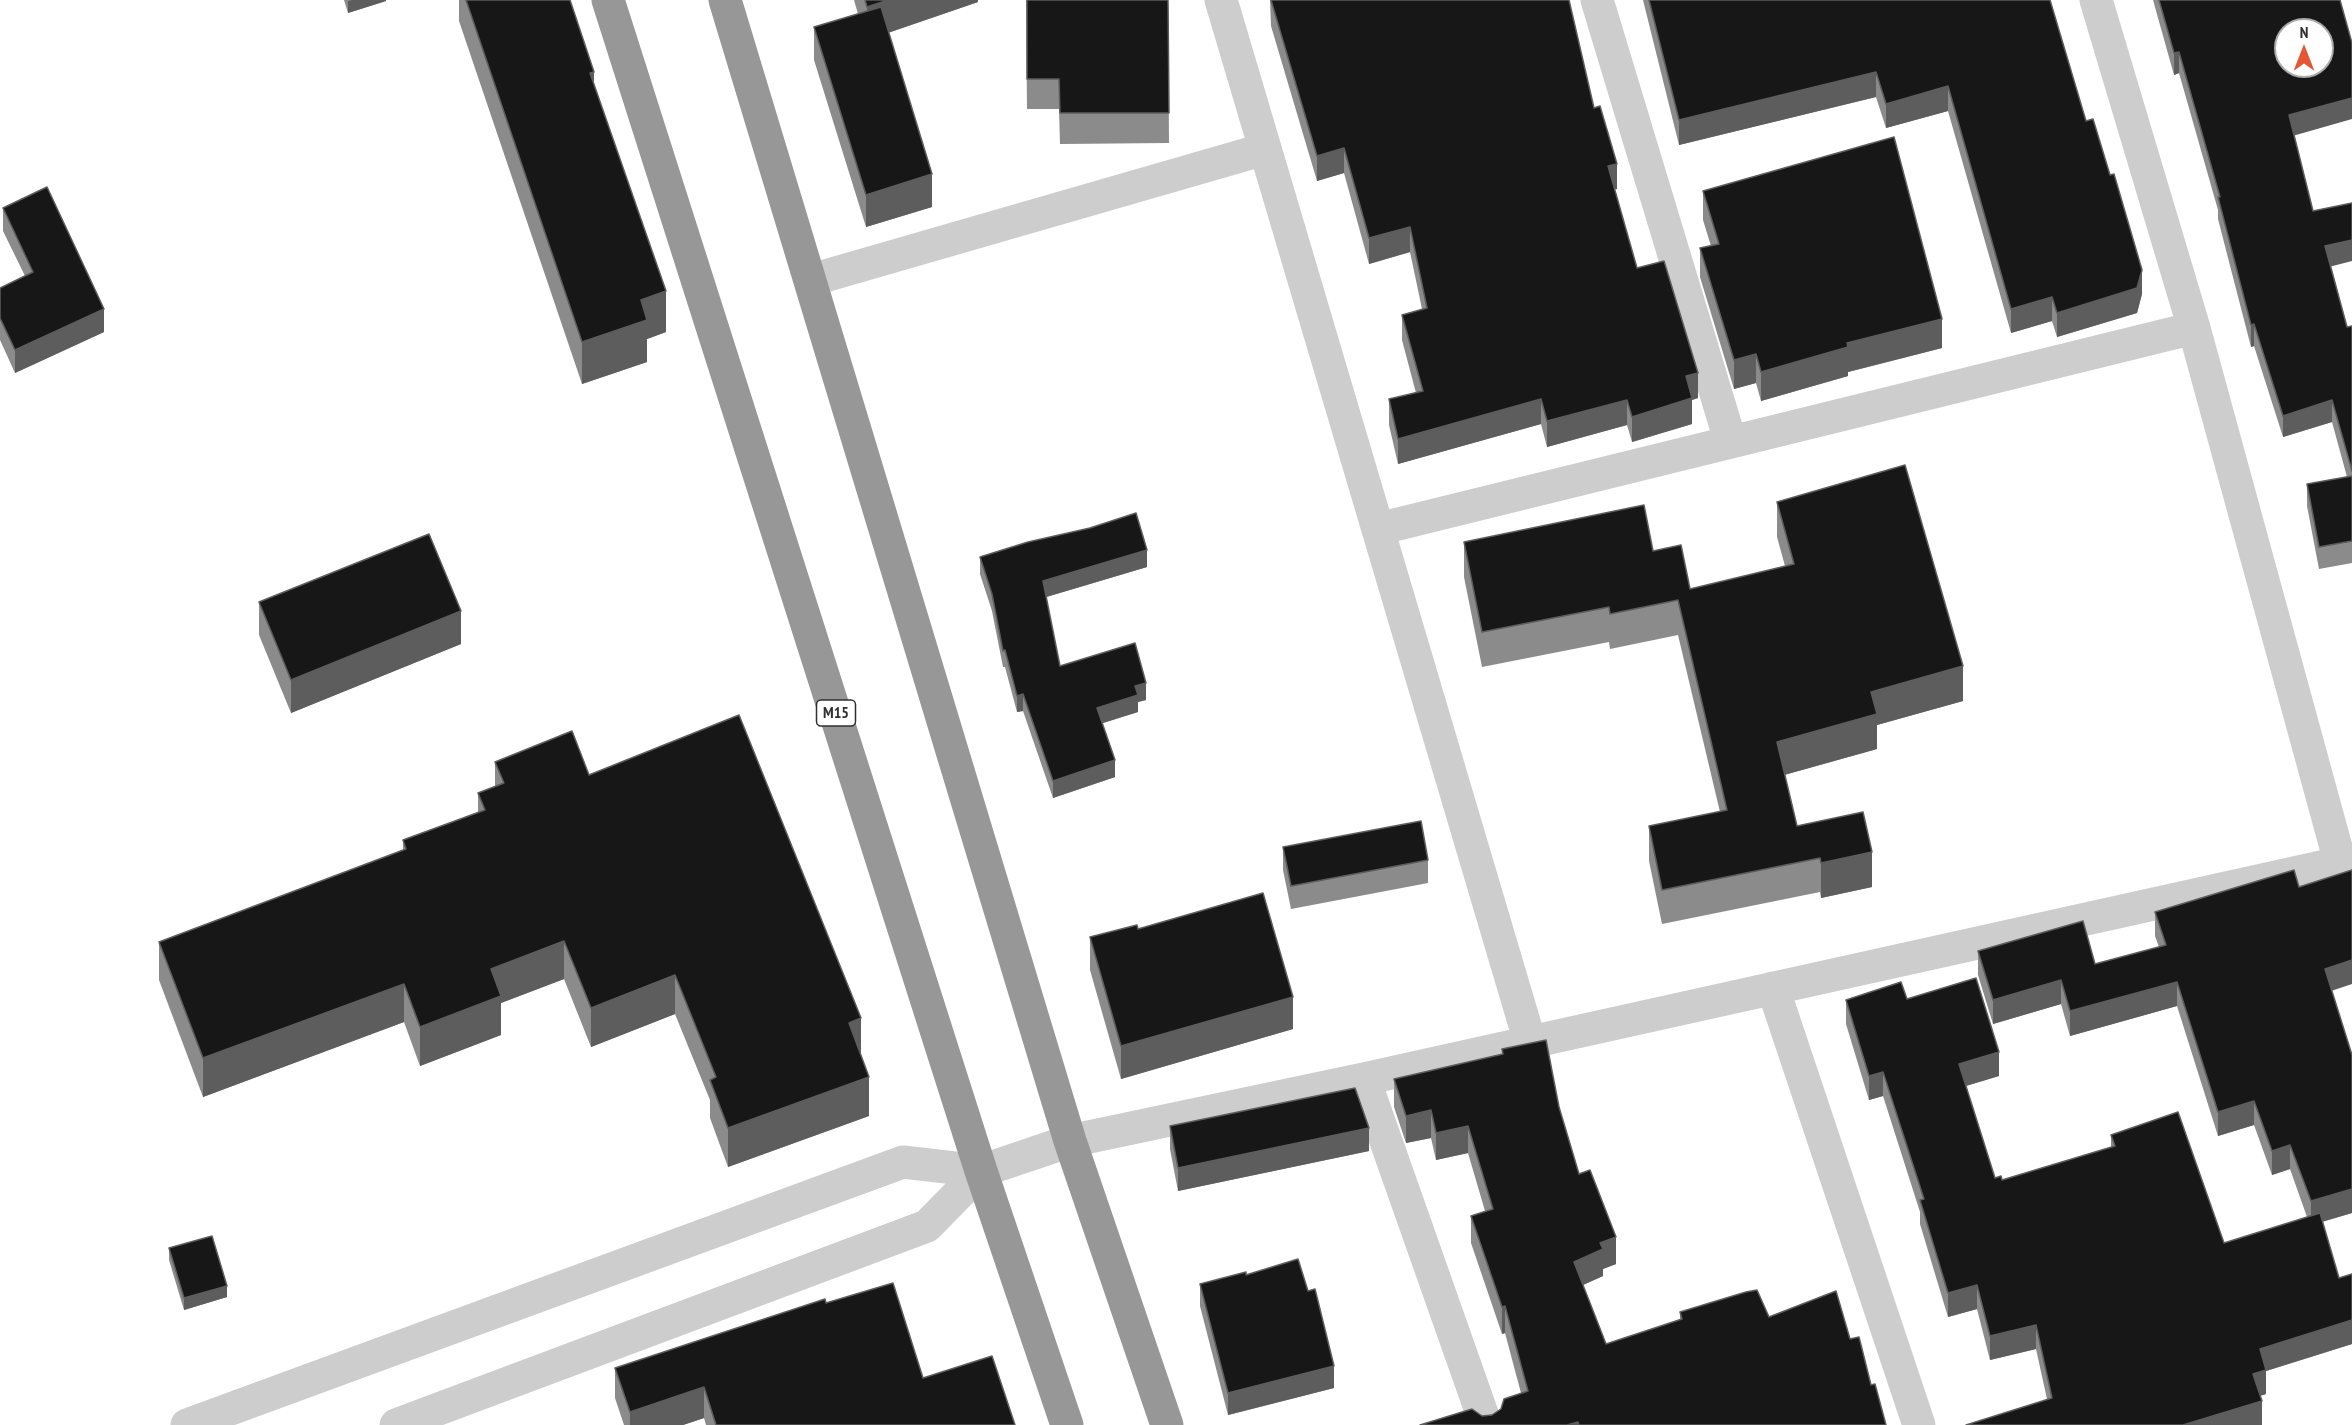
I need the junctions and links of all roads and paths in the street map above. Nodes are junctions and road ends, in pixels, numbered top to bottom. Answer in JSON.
{"nodes":[{"id":1,"x":608,"y":0,"type":"edge"},
{"id":2,"x":725,"y":0,"type":"edge"},
{"id":3,"x":1221,"y":0,"type":"edge"},
{"id":4,"x":1597,"y":0,"type":"edge"},
{"id":5,"x":2096,"y":0,"type":"edge"},
{"id":6,"x":1265,"y":149,"type":"junction"},
{"id":7,"x":811,"y":279,"type":"junction"},
{"id":8,"x":2194,"y":328,"type":"junction"},
{"id":9,"x":1730,"y":440,"type":"junction"},
{"id":10,"x":1377,"y":529,"type":"junction"},
{"id":11,"x":2346,"y":861,"type":"edge"},
{"id":12,"x":1773,"y":988,"type":"junction"},
{"id":13,"x":1530,"y":1042,"type":"junction"},
{"id":14,"x":1364,"y":1079,"type":"junction"},
{"id":15,"x":1070,"y":1140,"type":"junction"},
{"id":16,"x":981,"y":1171,"type":"junction"},
{"id":17,"x":187,"y":1425,"type":"edge"},
{"id":18,"x":396,"y":1425,"type":"edge"},
{"id":19,"x":1067,"y":1425,"type":"edge"},
{"id":20,"x":1167,"y":1425,"type":"edge"},
{"id":21,"x":1486,"y":1425,"type":"edge"},
{"id":22,"x":1919,"y":1425,"type":"edge"}],
"edges":[{"from":1,"to":16,"type":"highway","number":"M15"},
{"from":2,"to":7,"type":"highway"},
{"from":3,"to":6,"type":"street"},
{"from":4,"to":9,"type":"street"},
{"from":5,"to":8,"type":"street"},
{"from":6,"to":7,"type":"street"},
{"from":6,"to":10,"type":"street"},
{"from":7,"to":15,"type":"highway"},
{"from":8,"to":9,"type":"street"},
{"from":8,"to":11,"type":"street"},
{"from":9,"to":10,"type":"street"},
{"from":10,"to":13,"type":"street"},
{"from":11,"to":12,"type":"street"},
{"from":12,"to":13,"type":"street"},
{"from":12,"to":22,"type":"street"},
{"from":13,"to":14,"type":"street"},
{"from":14,"to":15,"type":"street"},
{"from":14,"to":21,"type":"street"},
{"from":15,"to":16,"type":"street"},
{"from":15,"to":20,"type":"highway"},
{"from":16,"to":17,"type":"street"},
{"from":16,"to":18,"type":"street"},
{"from":16,"to":19,"type":"highway","number":"M15"}]}
